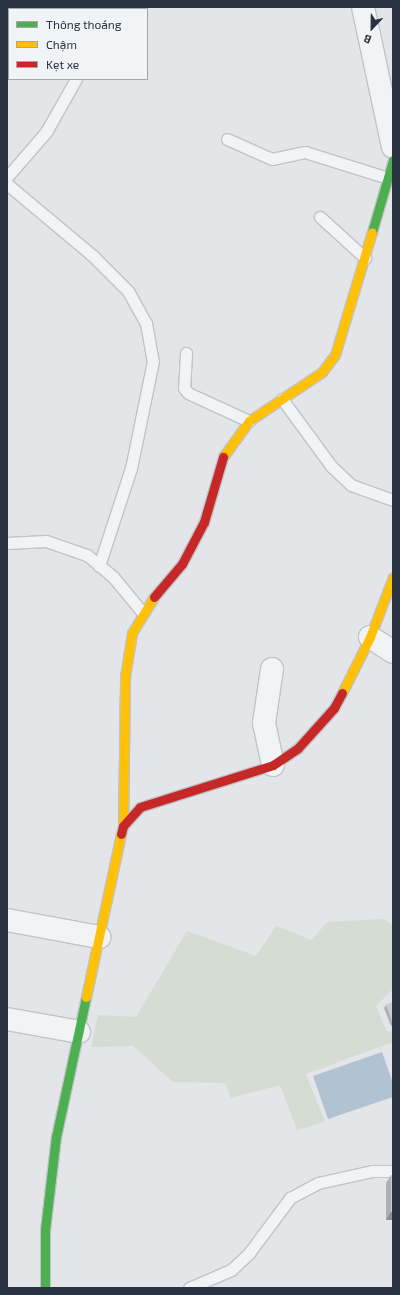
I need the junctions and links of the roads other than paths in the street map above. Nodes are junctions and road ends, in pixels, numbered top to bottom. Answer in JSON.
{"nodes":[{"id":1,"x":363,"y":7,"type":"edge"},
{"id":2,"x":75,"y":80,"type":"edge"},
{"id":3,"x":228,"y":139,"type":"dead end"},
{"id":4,"x":393,"y":147,"type":"edge"},
{"id":5,"x":393,"y":160,"type":"edge"},
{"id":6,"x":388,"y":178,"type":"junction"},
{"id":7,"x":8,"y":183,"type":"edge"},
{"id":8,"x":320,"y":217,"type":"dead end"},
{"id":9,"x":366,"y":258,"type":"junction"},
{"id":10,"x":186,"y":353,"type":"dead end"},
{"id":11,"x":282,"y":399,"type":"junction"},
{"id":12,"x":249,"y":421,"type":"junction"},
{"id":13,"x":393,"y":500,"type":"edge"},
{"id":14,"x":7,"y":543,"type":"edge"},
{"id":15,"x":99,"y":566,"type":"junction"},
{"id":16,"x":393,"y":577,"type":"edge"},
{"id":17,"x":143,"y":613,"type":"junction"},
{"id":18,"x":370,"y":637,"type":"junction"},
{"id":19,"x":393,"y":652,"type":"edge"},
{"id":20,"x":272,"y":669,"type":"dead end"},
{"id":21,"x":272,"y":765,"type":"junction"},
{"id":22,"x":123,"y":826,"type":"junction"},
{"id":23,"x":7,"y":920,"type":"edge"},
{"id":24,"x":99,"y":937,"type":"junction"},
{"id":25,"x":7,"y":1019,"type":"edge"},
{"id":26,"x":79,"y":1032,"type":"junction"},
{"id":27,"x":393,"y":1171,"type":"edge"},
{"id":28,"x":45,"y":1288,"type":"edge"},
{"id":29,"x":189,"y":1288,"type":"edge"}],
"edges":[{"from":1,"to":4,"type":"street"},
{"from":2,"to":7,"type":"lane"},
{"from":3,"to":6,"type":"lane"},
{"from":5,"to":6,"type":"street"},
{"from":6,"to":9,"type":"street"},
{"from":7,"to":15,"type":"lane"},
{"from":8,"to":9,"type":"lane"},
{"from":9,"to":11,"type":"street"},
{"from":10,"to":12,"type":"lane"},
{"from":11,"to":12,"type":"street"},
{"from":11,"to":13,"type":"lane"},
{"from":12,"to":17,"type":"street"},
{"from":14,"to":15,"type":"lane"},
{"from":15,"to":17,"type":"lane"},
{"from":16,"to":18,"type":"street"},
{"from":17,"to":22,"type":"street"},
{"from":18,"to":19,"type":"street"},
{"from":18,"to":21,"type":"street"},
{"from":20,"to":21,"type":"street"},
{"from":21,"to":22,"type":"street"},
{"from":22,"to":24,"type":"street"},
{"from":23,"to":24,"type":"street"},
{"from":24,"to":26,"type":"street"},
{"from":25,"to":26,"type":"street"},
{"from":26,"to":28,"type":"street"},
{"from":27,"to":29,"type":"lane"}]}
